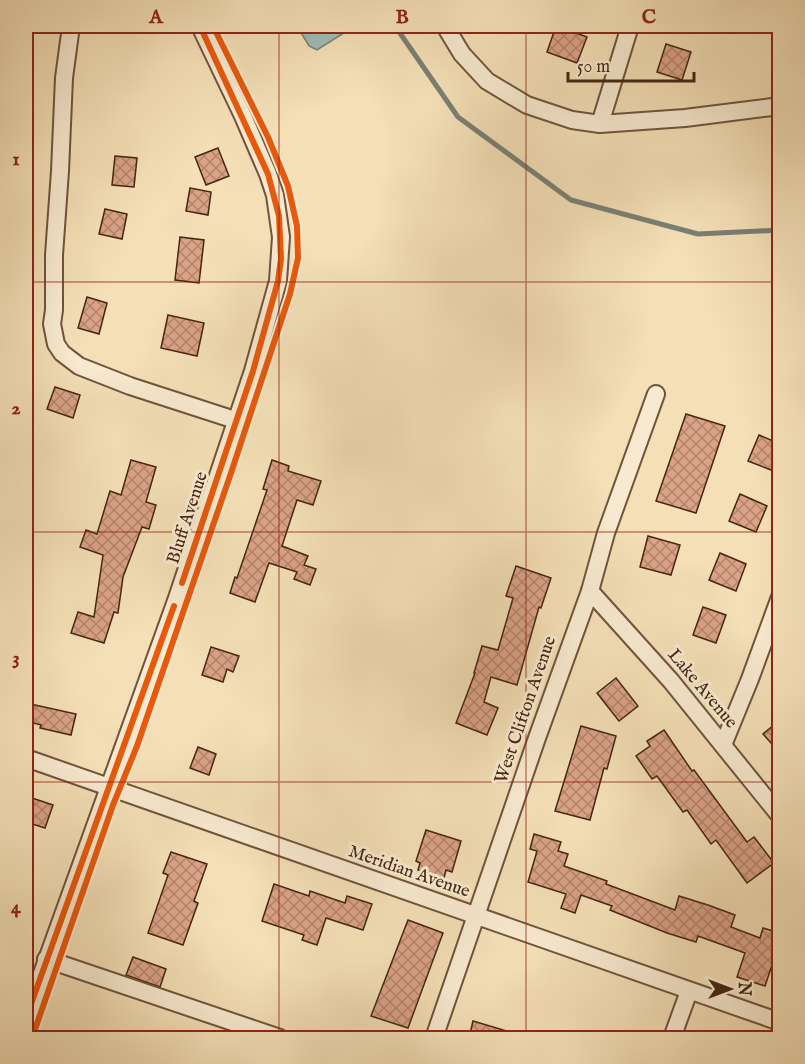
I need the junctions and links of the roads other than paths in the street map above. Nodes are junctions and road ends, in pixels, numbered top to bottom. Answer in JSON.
{"nodes":[{"id":1,"x":71,"y":26,"type":"edge"},
{"id":2,"x":200,"y":26,"type":"edge"},
{"id":3,"x":445,"y":26,"type":"edge"},
{"id":4,"x":630,"y":26,"type":"edge"},
{"id":5,"x":780,"y":106,"type":"edge"},
{"id":6,"x":600,"y":124,"type":"junction"},
{"id":7,"x":656,"y":394,"type":"dead end"},
{"id":8,"x":236,"y":420,"type":"junction"},
{"id":9,"x":590,"y":591,"type":"junction"},
{"id":10,"x":780,"y":597,"type":"edge"},
{"id":11,"x":723,"y":745,"type":"junction"},
{"id":12,"x":26,"y":758,"type":"edge"},
{"id":13,"x":108,"y":787,"type":"junction"},
{"id":14,"x":780,"y":816,"type":"edge"},
{"id":15,"x":477,"y":916,"type":"junction"},
{"id":16,"x":46,"y":959,"type":"junction"},
{"id":17,"x":689,"y":991,"type":"junction"},
{"id":18,"x":26,"y":1018,"type":"edge"},
{"id":19,"x":780,"y":1022,"type":"edge"},
{"id":20,"x":280,"y":1038,"type":"edge"},
{"id":21,"x":434,"y":1038,"type":"edge"},
{"id":22,"x":672,"y":1038,"type":"edge"}],
"edges":[{"from":1,"to":8,"type":"street"},
{"from":2,"to":8,"type":"street","name":"Bluff Avenue"},
{"from":3,"to":6,"type":"street"},
{"from":4,"to":6,"type":"street"},
{"from":5,"to":6,"type":"street"},
{"from":7,"to":9,"type":"street","name":"West Clifton Avenue"},
{"from":8,"to":13,"type":"street","name":"Bluff Avenue"},
{"from":9,"to":11,"type":"street","name":"Lake Avenue"},
{"from":9,"to":15,"type":"street","name":"West Clifton Avenue"},
{"from":10,"to":11,"type":"street"},
{"from":11,"to":14,"type":"street","name":"Lake Avenue"},
{"from":12,"to":13,"type":"street","name":"Meridian Avenue"},
{"from":13,"to":15,"type":"street","name":"Meridian Avenue"},
{"from":13,"to":16,"type":"street","name":"Bluff Avenue"},
{"from":15,"to":17,"type":"street","name":"Meridian Avenue"},
{"from":15,"to":21,"type":"street","name":"West Clifton Avenue"},
{"from":16,"to":18,"type":"street","name":"Bluff Avenue"},
{"from":16,"to":20,"type":"street"},
{"from":17,"to":19,"type":"street","name":"Meridian Avenue"},
{"from":17,"to":22,"type":"street"}]}
